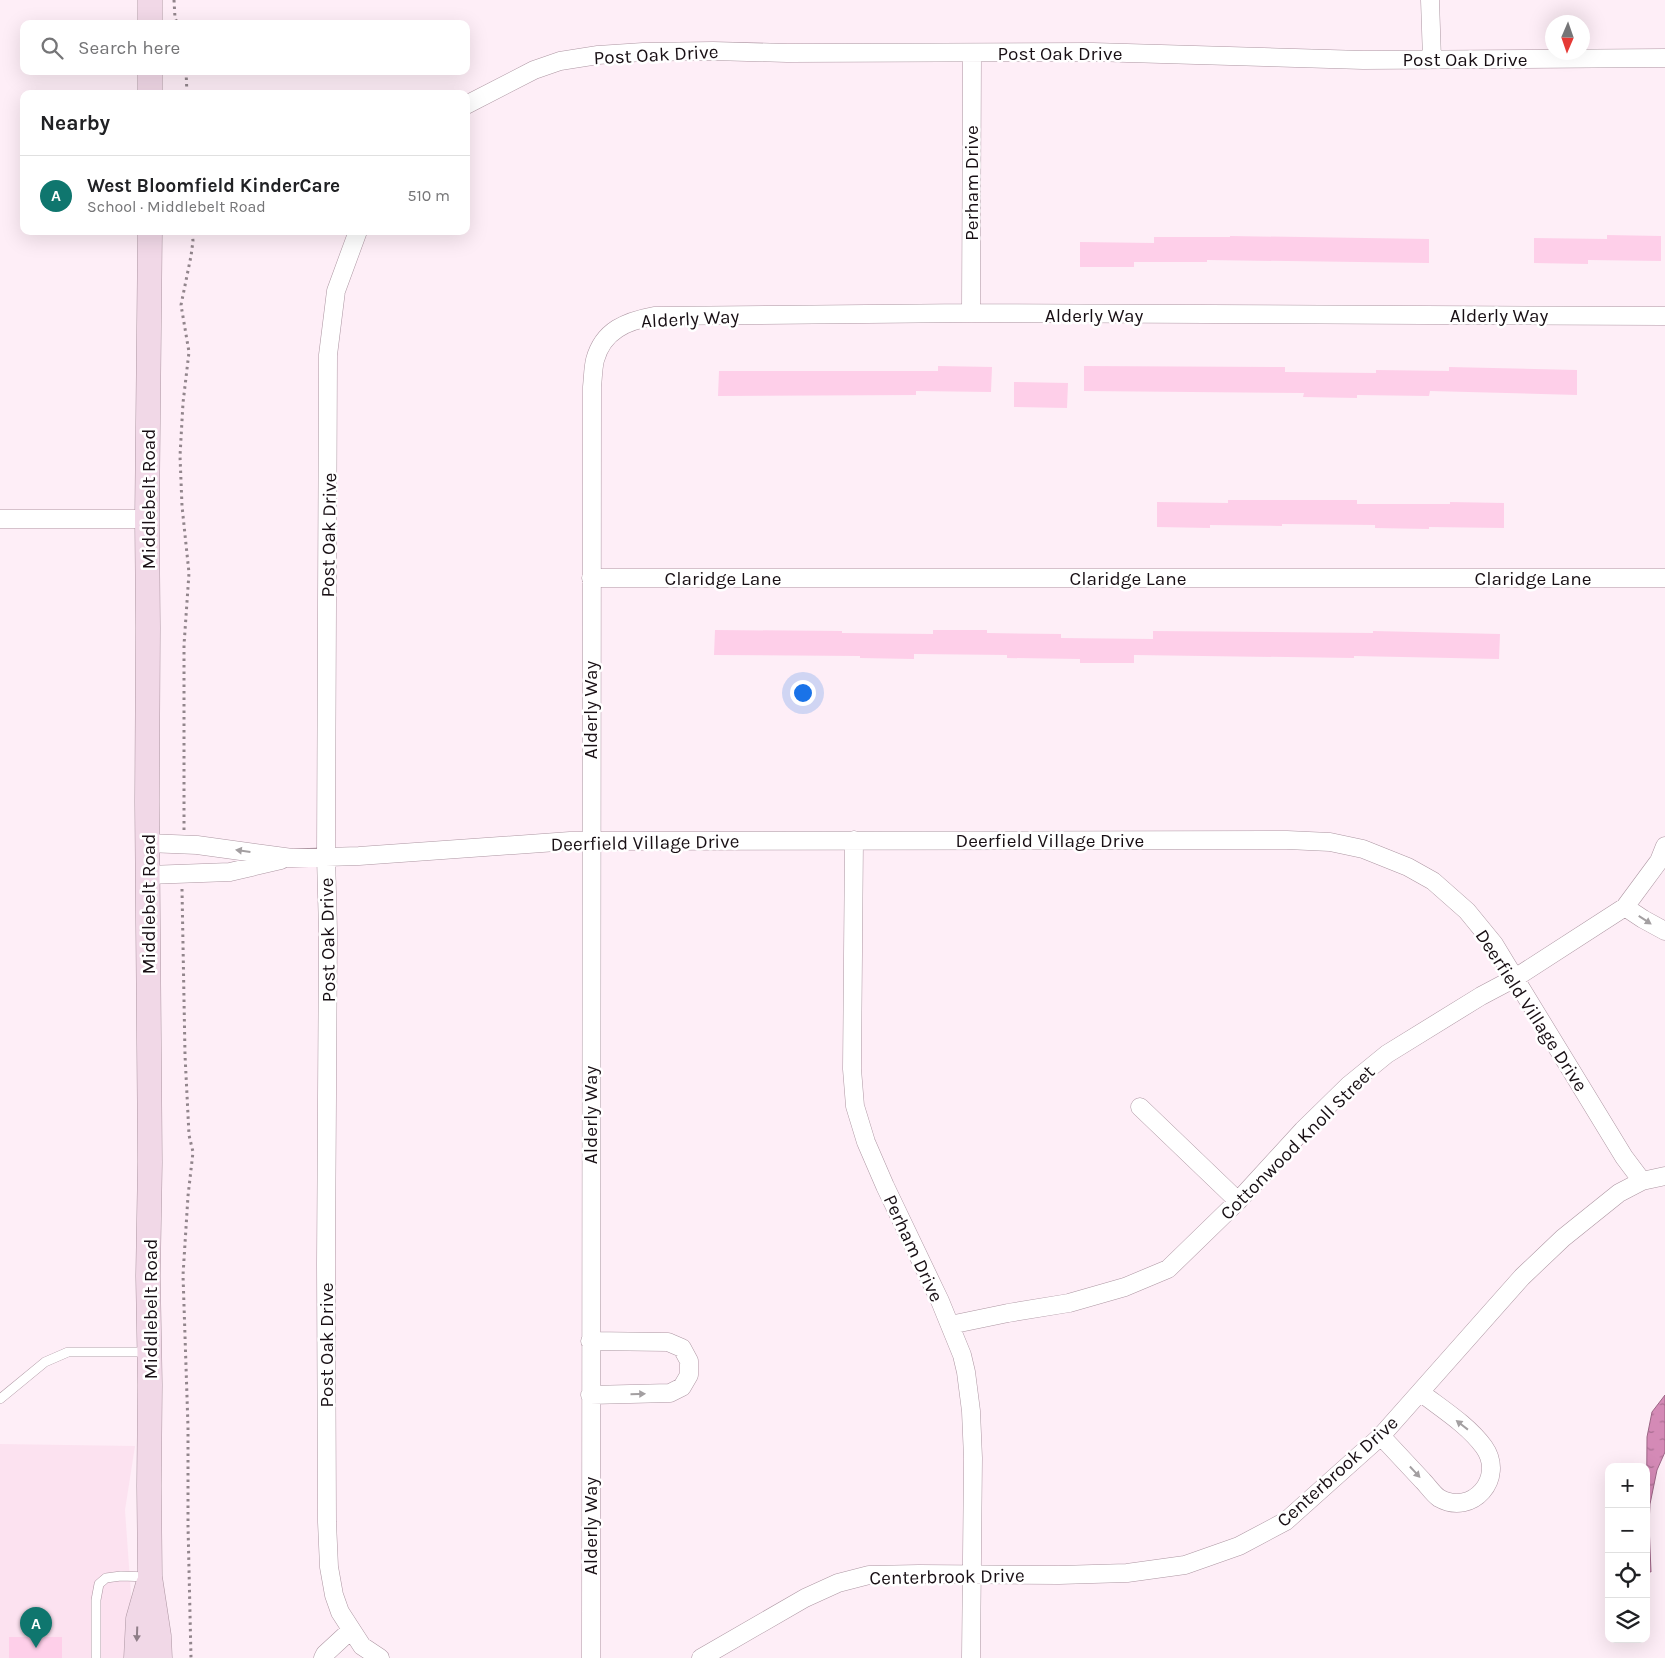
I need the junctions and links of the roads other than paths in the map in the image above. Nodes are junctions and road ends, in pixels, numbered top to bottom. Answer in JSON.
{"nodes":[{"id":1,"x":150,"y":0,"type":"edge"},
{"id":2,"x":1430,"y":0,"type":"edge"},
{"id":3,"x":150,"y":20,"type":"edge"},
{"id":4,"x":972,"y":53,"type":"junction"},
{"id":5,"x":1665,"y":58,"type":"edge"},
{"id":6,"x":1432,"y":59,"type":"junction"},
{"id":7,"x":150,"y":75,"type":"edge"},
{"id":8,"x":150,"y":90,"type":"edge"},
{"id":9,"x":470,"y":103,"type":"edge"},
{"id":10,"x":150,"y":235,"type":"edge"},
{"id":11,"x":357,"y":235,"type":"edge"},
{"id":12,"x":971,"y":314,"type":"junction"},
{"id":13,"x":1665,"y":316,"type":"edge"},
{"id":14,"x":0,"y":519,"type":"edge"},
{"id":15,"x":147,"y":519,"type":"junction"},
{"id":16,"x":591,"y":578,"type":"junction"},
{"id":17,"x":1665,"y":578,"type":"edge"},
{"id":18,"x":854,"y":840,"type":"junction"},
{"id":19,"x":590,"y":841,"type":"junction"},
{"id":20,"x":147,"y":843,"type":"junction"},
{"id":21,"x":326,"y":857,"type":"junction"},
{"id":22,"x":292,"y":858,"type":"junction"},
{"id":23,"x":1663,"y":858,"type":"edge"},
{"id":24,"x":148,"y":875,"type":"junction"},
{"id":25,"x":1625,"y":907,"type":"junction"},
{"id":26,"x":1665,"y":931,"type":"edge"},
{"id":27,"x":1515,"y":978,"type":"junction"},
{"id":28,"x":1140,"y":1107,"type":"dead end"},
{"id":29,"x":1665,"y":1176,"type":"edge"},
{"id":30,"x":1642,"y":1181,"type":"junction"},
{"id":31,"x":1238,"y":1201,"type":"junction"},
{"id":32,"x":950,"y":1325,"type":"junction"},
{"id":33,"x":590,"y":1341,"type":"junction"},
{"id":34,"x":150,"y":1352,"type":"junction"},
{"id":35,"x":1420,"y":1392,"type":"junction"},
{"id":36,"x":590,"y":1395,"type":"junction"},
{"id":37,"x":0,"y":1399,"type":"edge"},
{"id":38,"x":1382,"y":1436,"type":"junction"},
{"id":39,"x":972,"y":1574,"type":"junction"},
{"id":40,"x":150,"y":1577,"type":"junction"},
{"id":41,"x":351,"y":1630,"type":"junction"},
{"id":42,"x":96,"y":1658,"type":"edge"},
{"id":43,"x":136,"y":1658,"type":"edge"},
{"id":44,"x":160,"y":1658,"type":"edge"},
{"id":45,"x":323,"y":1658,"type":"edge"},
{"id":46,"x":380,"y":1658,"type":"edge"},
{"id":47,"x":591,"y":1658,"type":"edge"},
{"id":48,"x":701,"y":1658,"type":"edge"},
{"id":49,"x":971,"y":1658,"type":"edge"}],
"edges":[{"from":1,"to":3,"type":"street"},
{"from":2,"to":6,"type":"street"},
{"from":4,"to":6,"type":"street","name":"Post Oak Drive"},
{"from":4,"to":9,"type":"street","name":"Post Oak Drive"},
{"from":4,"to":12,"type":"street","name":"Perham Drive"},
{"from":5,"to":6,"type":"street","name":"Post Oak Drive"},
{"from":7,"to":8,"type":"street"},
{"from":10,"to":15,"type":"street","name":"Middlebelt Road"},
{"from":11,"to":21,"type":"street","name":"Post Oak Drive"},
{"from":12,"to":13,"type":"street","name":"Alderly Way"},
{"from":12,"to":16,"type":"street","name":"Alderly Way"},
{"from":14,"to":15,"type":"street"},
{"from":15,"to":20,"type":"street","name":"Middlebelt Road"},
{"from":16,"to":17,"type":"street","name":"Claridge Lane"},
{"from":16,"to":19,"type":"street","name":"Alderly Way"},
{"from":18,"to":19,"type":"street","name":"Deerfield Village Drive"},
{"from":18,"to":27,"type":"street","name":"Deerfield Village Drive"},
{"from":18,"to":32,"type":"street","name":"Perham Drive"},
{"from":19,"to":21,"type":"street","name":"Deerfield Village Drive"},
{"from":19,"to":33,"type":"street","name":"Alderly Way"},
{"from":22,"to":20,"type":"street","name":"Deerfield Village Drive","one_way":true},
{"from":20,"to":24,"type":"street","name":"Middlebelt Road"},
{"from":21,"to":22,"type":"street","name":"Deerfield Village Drive"},
{"from":21,"to":41,"type":"street","name":"Post Oak Drive"},
{"from":22,"to":24,"type":"street","name":"Deerfield Village Drive"},
{"from":23,"to":25,"type":"street","name":"Cottonwood Knoll Street"},
{"from":24,"to":34,"type":"street","name":"Middlebelt Road"},
{"from":25,"to":26,"type":"street","one_way":true},
{"from":25,"to":27,"type":"street","name":"Cottonwood Knoll Street"},
{"from":27,"to":30,"type":"street","name":"Deerfield Village Drive"},
{"from":27,"to":31,"type":"street","name":"Cottonwood Knoll Street"},
{"from":28,"to":31,"type":"street"},
{"from":29,"to":30,"type":"street","name":"Centerbrook Drive"},
{"from":30,"to":35,"type":"street","name":"Centerbrook Drive"},
{"from":31,"to":32,"type":"street","name":"Cottonwood Knoll Street"},
{"from":32,"to":39,"type":"street","name":"Perham Drive"},
{"from":33,"to":36,"type":"street","name":"Alderly Way"},
{"from":36,"to":33,"type":"street","one_way":true},
{"from":34,"to":37,"type":"lane"},
{"from":34,"to":40,"type":"street","name":"Middlebelt Road"},
{"from":35,"to":38,"type":"street","name":"Centerbrook Drive"},
{"from":38,"to":35,"type":"street","one_way":true},
{"from":36,"to":47,"type":"street","name":"Alderly Way"},
{"from":38,"to":39,"type":"street","name":"Centerbrook Drive"},
{"from":39,"to":48,"type":"street","name":"Centerbrook Drive"},
{"from":39,"to":49,"type":"street","name":"Perham Drive"},
{"from":40,"to":42,"type":"lane"},
{"from":40,"to":43,"type":"street","name":"Middlebelt Road","one_way":true},
{"from":40,"to":44,"type":"street","name":"Middlebelt Road"},
{"from":41,"to":45,"type":"street"},
{"from":41,"to":46,"type":"street","name":"Post Oak Drive"}]}
